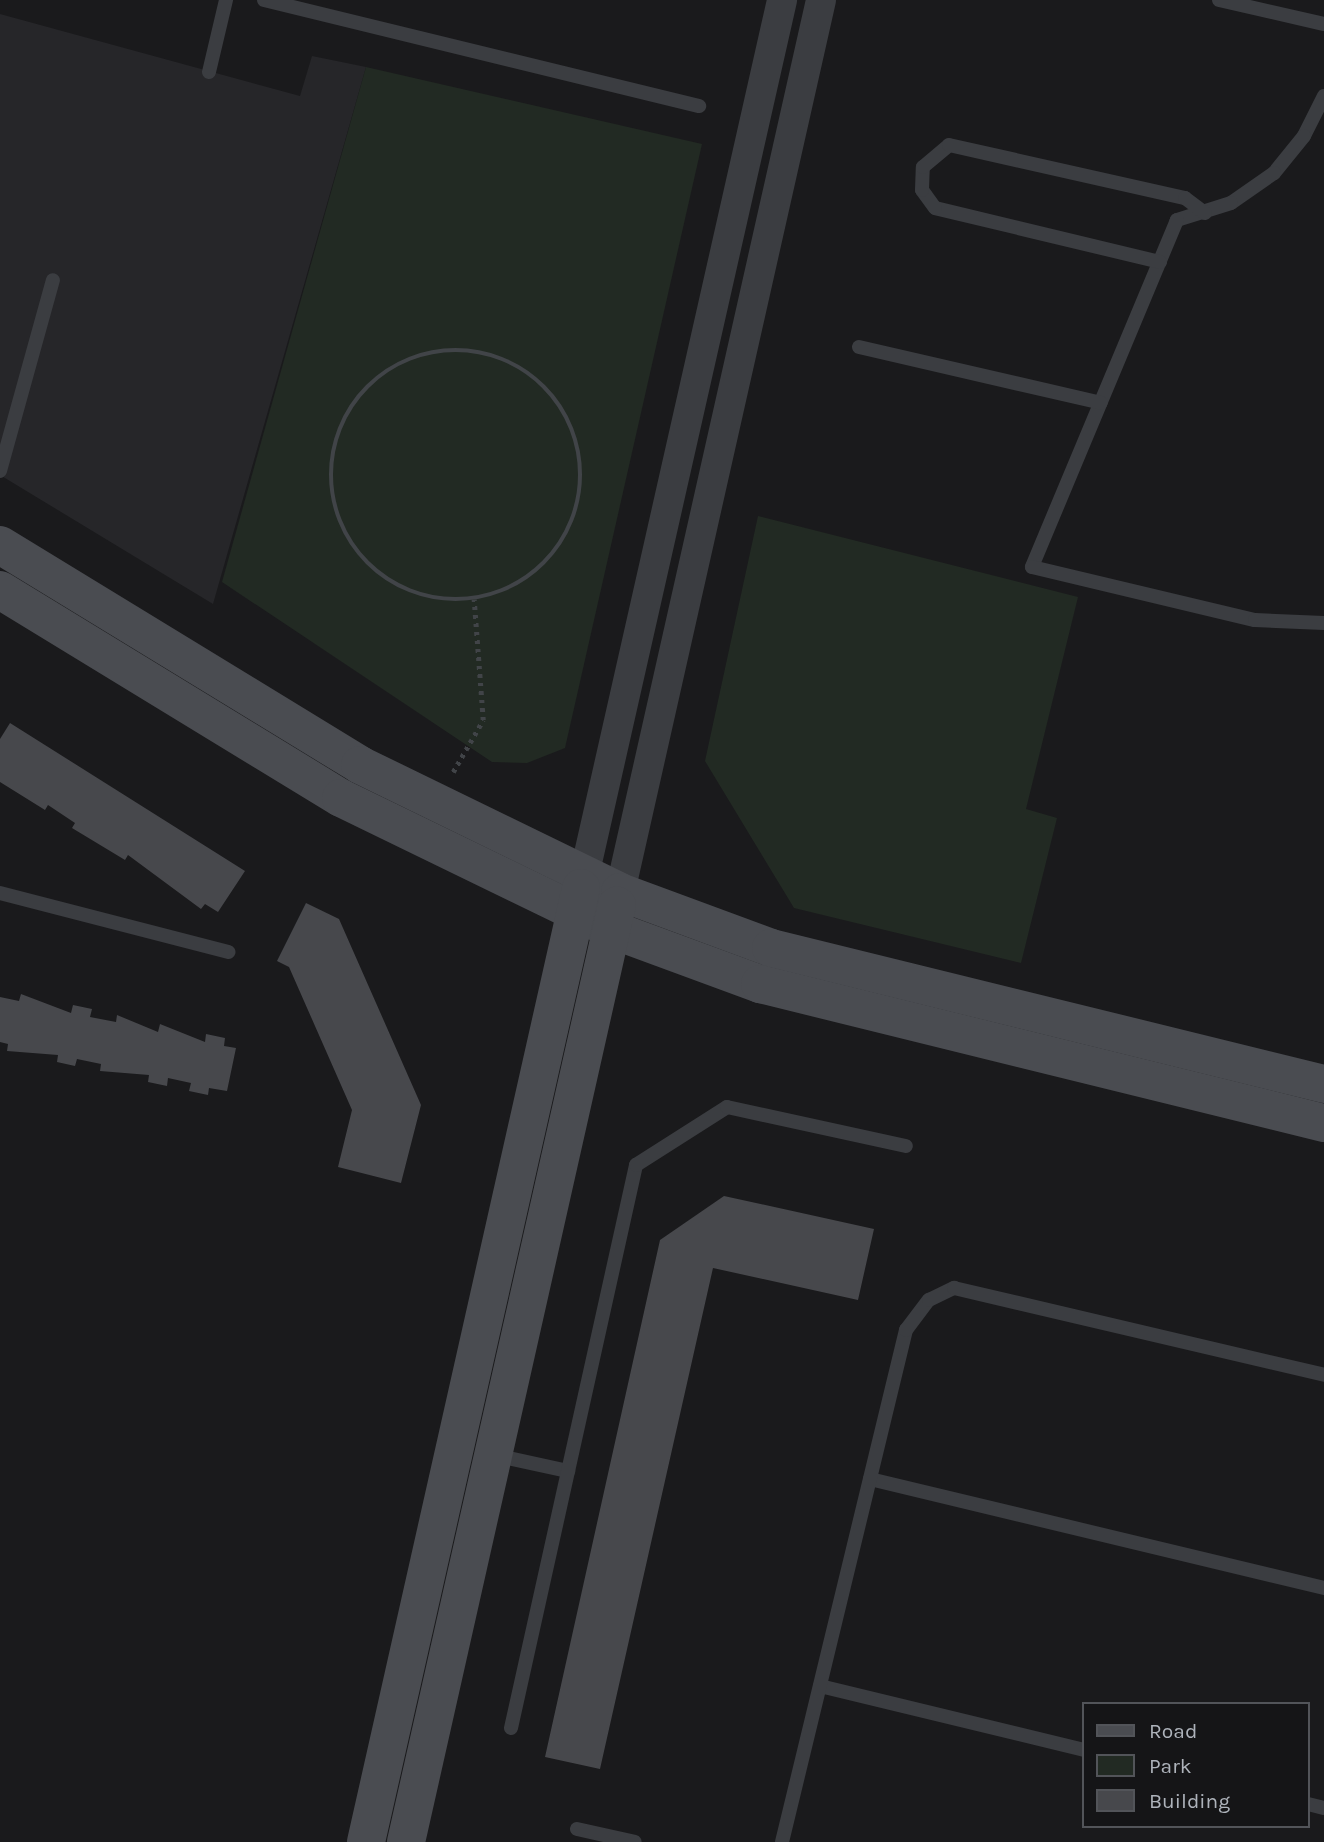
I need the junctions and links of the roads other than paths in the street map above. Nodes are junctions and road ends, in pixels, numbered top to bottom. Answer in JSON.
{"nodes":[{"id":1,"x":226,"y":0,"type":"edge"},
{"id":2,"x":264,"y":0,"type":"edge"},
{"id":3,"x":782,"y":0,"type":"edge"},
{"id":4,"x":821,"y":0,"type":"edge"},
{"id":5,"x":1219,"y":0,"type":"edge"},
{"id":6,"x":1324,"y":24,"type":"edge"},
{"id":7,"x":209,"y":72,"type":"dead end"},
{"id":8,"x":1324,"y":96,"type":"edge"},
{"id":9,"x":699,"y":106,"type":"dead end"},
{"id":10,"x":1318,"y":122,"type":"edge"},
{"id":11,"x":1205,"y":213,"type":"junction"},
{"id":12,"x":1160,"y":262,"type":"junction"},
{"id":13,"x":53,"y":280,"type":"dead end"},
{"id":14,"x":859,"y":347,"type":"dead end"},
{"id":15,"x":1101,"y":403,"type":"junction"},
{"id":16,"x":0,"y":471,"type":"edge"},
{"id":17,"x":0,"y":545,"type":"edge"},
{"id":18,"x":0,"y":590,"type":"edge"},
{"id":19,"x":1324,"y":623,"type":"edge"},
{"id":20,"x":584,"y":876,"type":"junction"},
{"id":21,"x":620,"y":892,"type":"junction"},
{"id":22,"x":0,"y":893,"type":"edge"},
{"id":23,"x":575,"y":914,"type":"junction"},
{"id":24,"x":611,"y":930,"type":"junction"},
{"id":25,"x":228,"y":953,"type":"dead end"},
{"id":26,"x":1324,"y":1084,"type":"edge"},
{"id":27,"x":1324,"y":1124,"type":"edge"},
{"id":28,"x":906,"y":1146,"type":"dead end"},
{"id":29,"x":1324,"y":1375,"type":"edge"},
{"id":30,"x":493,"y":1454,"type":"junction"},
{"id":31,"x":568,"y":1471,"type":"junction"},
{"id":32,"x":870,"y":1479,"type":"junction"},
{"id":33,"x":1324,"y":1588,"type":"edge"},
{"id":34,"x":820,"y":1686,"type":"junction"},
{"id":35,"x":511,"y":1728,"type":"dead end"},
{"id":36,"x":1082,"y":1750,"type":"edge"},
{"id":37,"x":577,"y":1829,"type":"dead end"},
{"id":38,"x":366,"y":1842,"type":"edge"},
{"id":39,"x":406,"y":1842,"type":"edge"},
{"id":40,"x":635,"y":1842,"type":"edge"},
{"id":41,"x":782,"y":1842,"type":"edge"}],
"edges":[{"from":1,"to":7,"type":"lane"},
{"from":2,"to":9,"type":"lane"},
{"from":3,"to":20,"type":"street"},
{"from":4,"to":21,"type":"street"},
{"from":5,"to":6,"type":"lane"},
{"from":8,"to":10,"type":"lane"},
{"from":10,"to":11,"type":"lane"},
{"from":11,"to":12,"type":"lane"},
{"from":11,"to":12,"type":"lane"},
{"from":12,"to":15,"type":"lane"},
{"from":13,"to":16,"type":"lane"},
{"from":14,"to":15,"type":"lane"},
{"from":15,"to":19,"type":"lane"},
{"from":17,"to":20,"type":"street"},
{"from":18,"to":23,"type":"street"},
{"from":20,"to":21,"type":"street"},
{"from":20,"to":23,"type":"street"},
{"from":21,"to":24,"type":"street"},
{"from":21,"to":26,"type":"street"},
{"from":22,"to":25,"type":"lane"},
{"from":23,"to":24,"type":"street"},
{"from":23,"to":38,"type":"street"},
{"from":24,"to":27,"type":"street"},
{"from":24,"to":30,"type":"street"},
{"from":28,"to":31,"type":"lane"},
{"from":29,"to":32,"type":"lane"},
{"from":30,"to":31,"type":"lane"},
{"from":30,"to":39,"type":"street"},
{"from":31,"to":35,"type":"lane"},
{"from":32,"to":33,"type":"lane"},
{"from":32,"to":34,"type":"lane"},
{"from":34,"to":36,"type":"lane"},
{"from":34,"to":41,"type":"lane"},
{"from":37,"to":40,"type":"lane"}]}
